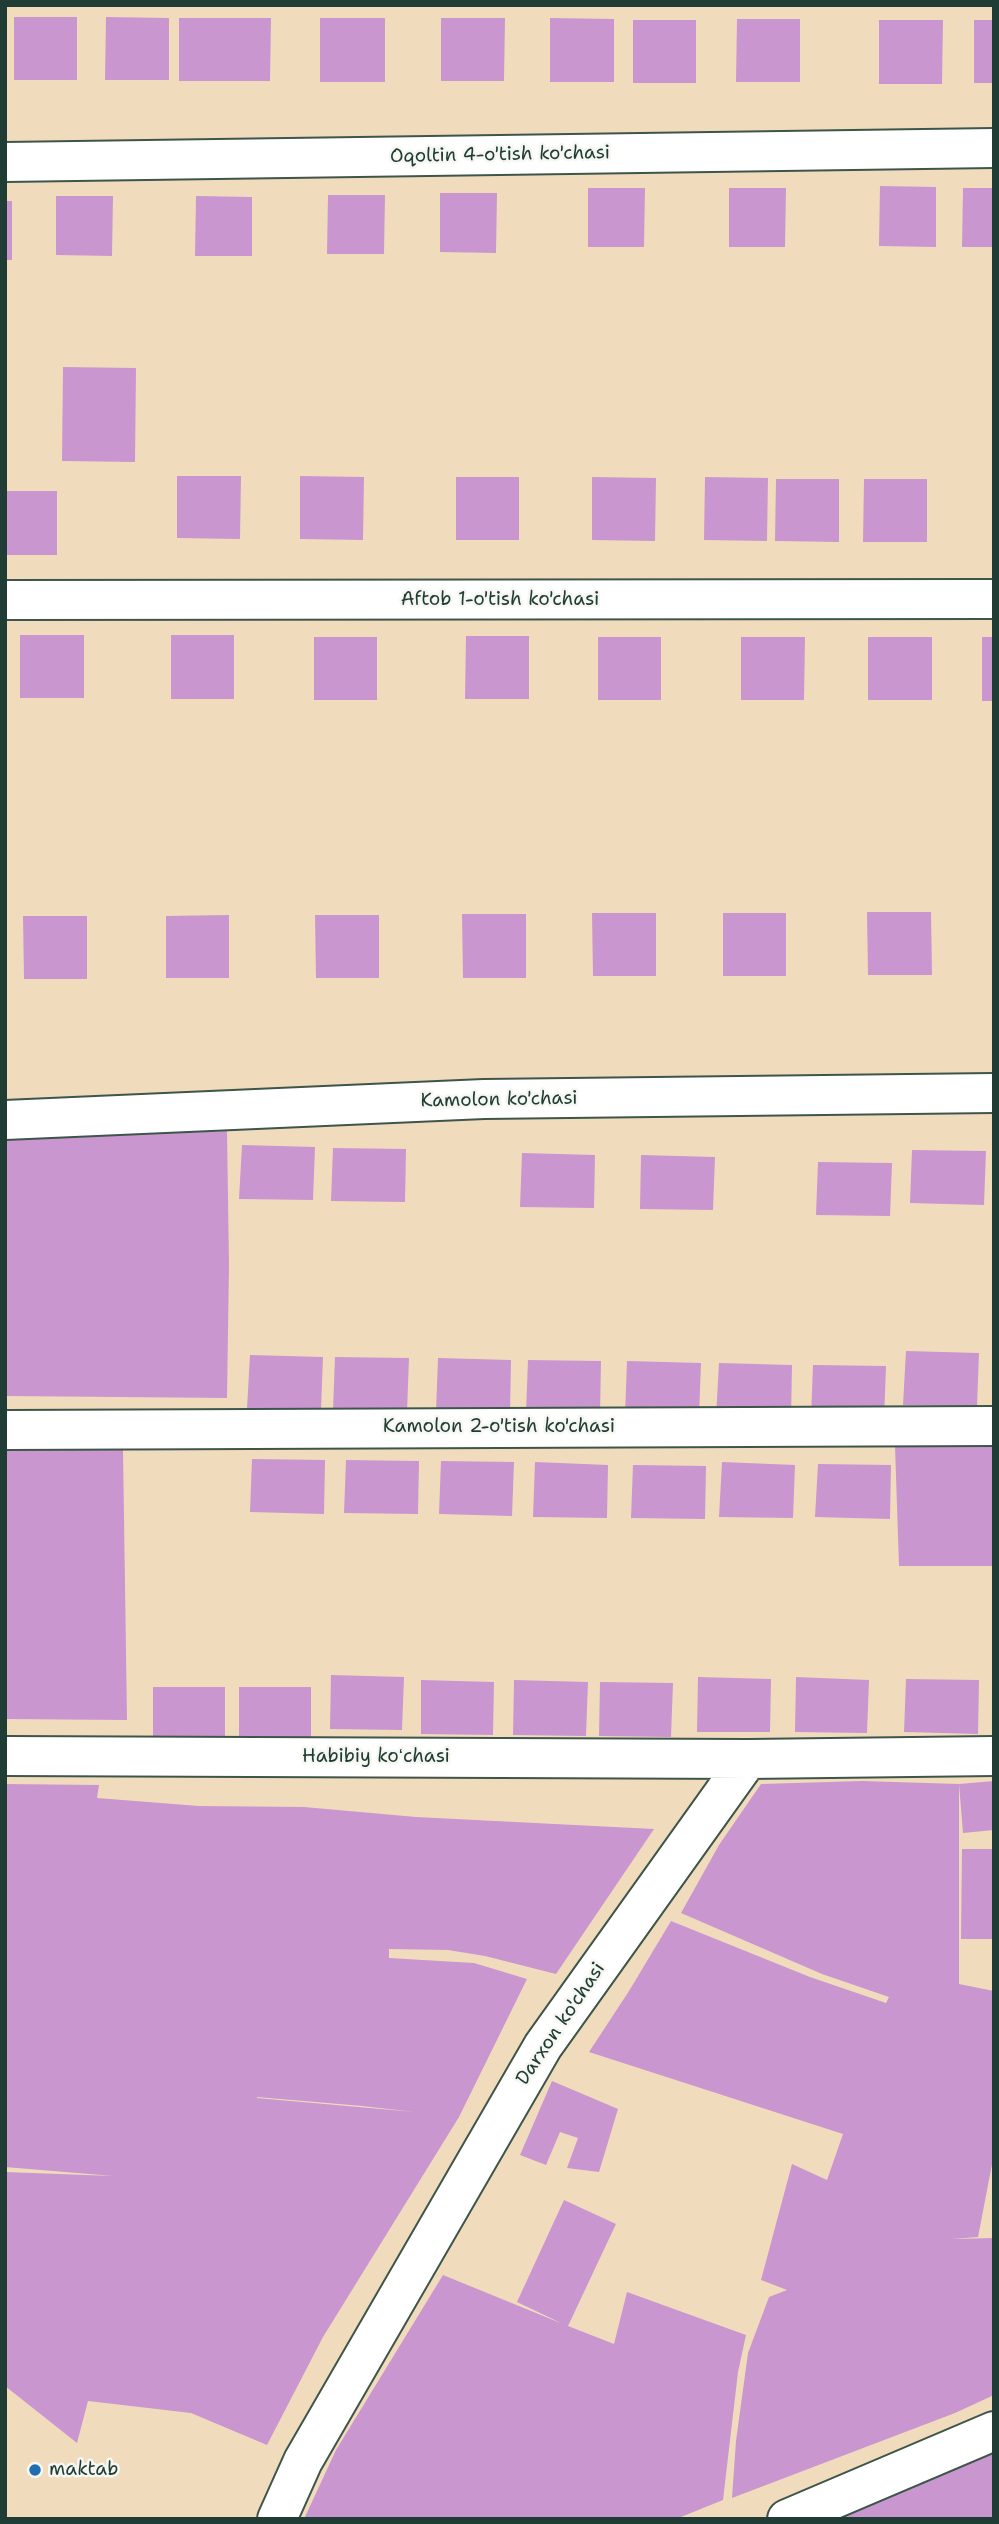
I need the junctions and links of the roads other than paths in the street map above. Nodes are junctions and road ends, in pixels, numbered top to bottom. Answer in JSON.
{"nodes":[{"id":1,"x":994,"y":148,"type":"edge"},
{"id":2,"x":5,"y":162,"type":"edge"},
{"id":3,"x":994,"y":599,"type":"edge"},
{"id":4,"x":5,"y":600,"type":"edge"},
{"id":5,"x":994,"y":1093,"type":"edge"},
{"id":6,"x":5,"y":1119,"type":"edge"},
{"id":7,"x":994,"y":1426,"type":"edge"},
{"id":8,"x":5,"y":1430,"type":"edge"},
{"id":9,"x":5,"y":1756,"type":"edge"},
{"id":10,"x":994,"y":1756,"type":"edge"},
{"id":11,"x":748,"y":1759,"type":"junction"},
{"id":12,"x":994,"y":2431,"type":"edge"},
{"id":13,"x":277,"y":2519,"type":"edge"},
{"id":14,"x":787,"y":2519,"type":"edge"}],
"edges":[{"from":1,"to":2,"type":"street","name":"Oqoltin 4-o'tish ko'chasi"},
{"from":3,"to":4,"type":"street","name":"Aftob 1-o'tish ko'chasi"},
{"from":5,"to":6,"type":"street","name":"Kamolon ko'chasi"},
{"from":7,"to":8,"type":"street","name":"Kamolon 2-o'tish ko'chasi"},
{"from":9,"to":11,"type":"street","name":"Habibiy koʻchasi"},
{"from":10,"to":11,"type":"street"},
{"from":11,"to":13,"type":"street","name":"Darxon ko'chasi"},
{"from":12,"to":14,"type":"street"}]}
